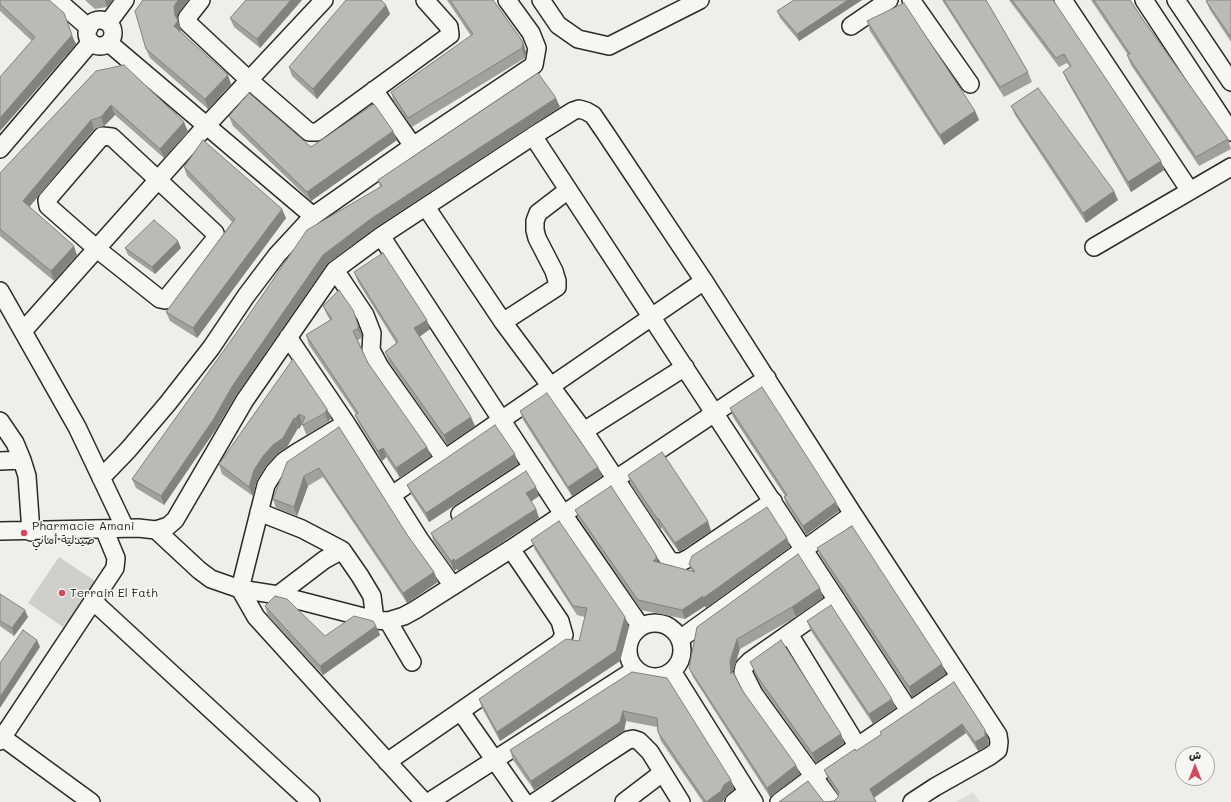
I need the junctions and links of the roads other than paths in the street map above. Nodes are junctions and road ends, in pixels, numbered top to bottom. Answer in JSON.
{"nodes":[{"id":1,"x":57,"y":0,"type":"edge"},
{"id":2,"x":125,"y":0,"type":"edge"},
{"id":3,"x":201,"y":0,"type":"edge"},
{"id":4,"x":324,"y":0,"type":"edge"},
{"id":5,"x":424,"y":0,"type":"edge"},
{"id":6,"x":507,"y":0,"type":"edge"},
{"id":7,"x":541,"y":0,"type":"edge"},
{"id":8,"x":700,"y":0,"type":"edge"},
{"id":9,"x":889,"y":0,"type":"edge"},
{"id":10,"x":911,"y":0,"type":"edge"},
{"id":11,"x":1063,"y":0,"type":"edge"},
{"id":12,"x":1144,"y":0,"type":"edge"},
{"id":13,"x":1176,"y":0,"type":"edge"},
{"id":14,"x":108,"y":23,"type":"junction"},
{"id":15,"x":851,"y":26,"type":"dead end"},
{"id":16,"x":90,"y":35,"type":"junction"},
{"id":17,"x":109,"y":43,"type":"junction"},
{"id":18,"x":249,"y":80,"type":"junction"},
{"id":19,"x":1231,"y":82,"type":"edge"},
{"id":20,"x":970,"y":84,"type":"dead end"},
{"id":21,"x":374,"y":90,"type":"junction"},
{"id":22,"x":206,"y":126,"type":"junction"},
{"id":23,"x":1231,"y":132,"type":"edge"},
{"id":24,"x":533,"y":136,"type":"junction"},
{"id":25,"x":413,"y":146,"type":"junction"},
{"id":26,"x":0,"y":149,"type":"edge"},
{"id":27,"x":1231,"y":167,"type":"edge"},
{"id":28,"x":158,"y":180,"type":"junction"},
{"id":29,"x":568,"y":190,"type":"junction"},
{"id":30,"x":1190,"y":191,"type":"junction"},
{"id":31,"x":426,"y":207,"type":"junction"},
{"id":32,"x":313,"y":216,"type":"junction"},
{"id":33,"x":381,"y":236,"type":"junction"},
{"id":34,"x":1094,"y":247,"type":"dead end"},
{"id":35,"x":97,"y":249,"type":"junction"},
{"id":36,"x":335,"y":270,"type":"junction"},
{"id":37,"x":704,"y":281,"type":"junction"},
{"id":38,"x":0,"y":291,"type":"edge"},
{"id":39,"x":652,"y":317,"type":"junction"},
{"id":40,"x":503,"y":322,"type":"junction"},
{"id":41,"x":23,"y":331,"type":"junction"},
{"id":42,"x":288,"y":337,"type":"junction"},
{"id":43,"x":685,"y":367,"type":"junction"},
{"id":44,"x":767,"y":378,"type":"junction"},
{"id":45,"x":552,"y":386,"type":"junction"},
{"id":46,"x":714,"y":412,"type":"junction"},
{"id":47,"x":502,"y":419,"type":"junction"},
{"id":48,"x":0,"y":421,"type":"edge"},
{"id":49,"x":346,"y":423,"type":"junction"},
{"id":50,"x":584,"y":431,"type":"junction"},
{"id":51,"x":445,"y":459,"type":"junction"},
{"id":52,"x":22,"y":460,"type":"junction"},
{"id":53,"x":0,"y":461,"type":"edge"},
{"id":54,"x":532,"y":467,"type":"junction"},
{"id":55,"x":101,"y":478,"type":"junction"},
{"id":56,"x":616,"y":479,"type":"junction"},
{"id":57,"x":392,"y":495,"type":"junction"},
{"id":58,"x":773,"y":502,"type":"junction"},
{"id":59,"x":259,"y":512,"type":"junction"},
{"id":60,"x":563,"y":514,"type":"junction"},
{"id":61,"x":853,"y":514,"type":"junction"},
{"id":62,"x":125,"y":528,"type":"junction"},
{"id":63,"x":104,"y":529,"type":"junction"},
{"id":64,"x":156,"y":530,"type":"junction"},
{"id":65,"x":0,"y":532,"type":"edge"},
{"id":66,"x":31,"y":532,"type":"junction"},
{"id":67,"x":433,"y":532,"type":"junction"},
{"id":68,"x":511,"y":549,"type":"junction"},
{"id":69,"x":804,"y":549,"type":"junction"},
{"id":70,"x":342,"y":550,"type":"junction"},
{"id":71,"x":453,"y":586,"type":"junction"},
{"id":72,"x":240,"y":589,"type":"junction"},
{"id":73,"x":278,"y":595,"type":"junction"},
{"id":74,"x":837,"y":600,"type":"junction"},
{"id":75,"x":93,"y":601,"type":"junction"},
{"id":76,"x":382,"y":620,"type":"junction"},
{"id":77,"x":641,"y":627,"type":"junction"},
{"id":78,"x":789,"y":634,"type":"junction"},
{"id":79,"x":680,"y":639,"type":"junction"},
{"id":80,"x":412,"y":662,"type":"dead end"},
{"id":81,"x":636,"y":669,"type":"junction"},
{"id":82,"x":672,"y":671,"type":"junction"},
{"id":83,"x":959,"y":677,"type":"junction"},
{"id":84,"x":461,"y":712,"type":"junction"},
{"id":85,"x":910,"y":712,"type":"junction"},
{"id":86,"x":1,"y":739,"type":"edge"},
{"id":87,"x":858,"y":748,"type":"junction"},
{"id":88,"x":494,"y":760,"type":"junction"},
{"id":89,"x":387,"y":762,"type":"junction"},
{"id":90,"x":662,"y":773,"type":"junction"},
{"id":91,"x":814,"y":776,"type":"junction"},
{"id":92,"x":751,"y":797,"type":"edge"},
{"id":93,"x":91,"y":802,"type":"edge"},
{"id":94,"x":311,"y":802,"type":"edge"},
{"id":95,"x":424,"y":802,"type":"edge"},
{"id":96,"x":430,"y":802,"type":"edge"},
{"id":97,"x":524,"y":802,"type":"edge"},
{"id":98,"x":535,"y":802,"type":"edge"},
{"id":99,"x":624,"y":802,"type":"edge"},
{"id":100,"x":681,"y":802,"type":"edge"},
{"id":101,"x":734,"y":802,"type":"edge"},
{"id":102,"x":779,"y":802,"type":"edge"},
{"id":103,"x":832,"y":802,"type":"edge"},
{"id":104,"x":912,"y":802,"type":"edge"}],
"edges":[{"from":1,"to":16,"type":"street"},
{"from":2,"to":14,"type":"street"},
{"from":3,"to":18,"type":"street"},
{"from":4,"to":18,"type":"street"},
{"from":5,"to":21,"type":"street"},
{"from":6,"to":25,"type":"street"},
{"from":7,"to":8,"type":"street"},
{"from":9,"to":15,"type":"street"},
{"from":10,"to":20,"type":"street"},
{"from":11,"to":30,"type":"street"},
{"from":12,"to":23,"type":"street"},
{"from":13,"to":19,"type":"street"},
{"from":14,"to":16,"type":"street"},
{"from":14,"to":17,"type":"street"},
{"from":16,"to":17,"type":"street"},
{"from":16,"to":26,"type":"street"},
{"from":17,"to":22,"type":"street"},
{"from":18,"to":21,"type":"street"},
{"from":18,"to":22,"type":"street"},
{"from":21,"to":25,"type":"street"},
{"from":22,"to":28,"type":"street"},
{"from":22,"to":32,"type":"street"},
{"from":24,"to":29,"type":"street"},
{"from":24,"to":31,"type":"street"},
{"from":24,"to":37,"type":"street"},
{"from":25,"to":32,"type":"street"},
{"from":27,"to":30,"type":"street"},
{"from":28,"to":35,"type":"street"},
{"from":28,"to":35,"type":"street"},
{"from":28,"to":35,"type":"street"},
{"from":29,"to":39,"type":"street"},
{"from":29,"to":40,"type":"street"},
{"from":30,"to":34,"type":"street"},
{"from":31,"to":33,"type":"street"},
{"from":31,"to":40,"type":"street"},
{"from":32,"to":55,"type":"street"},
{"from":33,"to":36,"type":"street"},
{"from":33,"to":47,"type":"street"},
{"from":35,"to":41,"type":"street"},
{"from":36,"to":42,"type":"street"},
{"from":36,"to":51,"type":"street"},
{"from":37,"to":39,"type":"street"},
{"from":37,"to":44,"type":"street"},
{"from":38,"to":41,"type":"street"},
{"from":39,"to":43,"type":"street"},
{"from":39,"to":45,"type":"street"},
{"from":40,"to":45,"type":"street"},
{"from":41,"to":55,"type":"street"},
{"from":42,"to":49,"type":"street"},
{"from":42,"to":64,"type":"street"},
{"from":43,"to":46,"type":"street"},
{"from":43,"to":50,"type":"street"},
{"from":44,"to":46,"type":"street"},
{"from":44,"to":61,"type":"street"},
{"from":45,"to":47,"type":"street"},
{"from":45,"to":50,"type":"street"},
{"from":46,"to":56,"type":"street"},
{"from":46,"to":58,"type":"street"},
{"from":47,"to":51,"type":"street"},
{"from":47,"to":54,"type":"street"},
{"from":48,"to":52,"type":"street"},
{"from":49,"to":57,"type":"street"},
{"from":49,"to":59,"type":"street"},
{"from":50,"to":56,"type":"street"},
{"from":51,"to":57,"type":"street"},
{"from":52,"to":53,"type":"street"},
{"from":52,"to":66,"type":"street"},
{"from":54,"to":60,"type":"street"},
{"from":54,"to":67,"type":"street"},
{"from":55,"to":62,"type":"street"},
{"from":56,"to":58,"type":"street"},
{"from":56,"to":60,"type":"street"},
{"from":57,"to":67,"type":"street"},
{"from":58,"to":69,"type":"street"},
{"from":59,"to":70,"type":"street"},
{"from":59,"to":72,"type":"street"},
{"from":60,"to":68,"type":"street"},
{"from":60,"to":77,"type":"street"},
{"from":61,"to":69,"type":"street"},
{"from":61,"to":83,"type":"street"},
{"from":62,"to":63,"type":"street"},
{"from":62,"to":64,"type":"street"},
{"from":63,"to":66,"type":"street"},
{"from":63,"to":75,"type":"street"},
{"from":64,"to":72,"type":"street"},
{"from":65,"to":66,"type":"street"},
{"from":67,"to":71,"type":"street"},
{"from":68,"to":71,"type":"street"},
{"from":68,"to":84,"type":"street"},
{"from":69,"to":74,"type":"street"},
{"from":69,"to":79,"type":"street"},
{"from":70,"to":73,"type":"street"},
{"from":70,"to":76,"type":"street"},
{"from":71,"to":76,"type":"street"},
{"from":72,"to":73,"type":"street"},
{"from":72,"to":89,"type":"street"},
{"from":73,"to":76,"type":"street"},
{"from":74,"to":78,"type":"street"},
{"from":74,"to":85,"type":"street"},
{"from":75,"to":86,"type":"street"},
{"from":75,"to":94,"type":"street"},
{"from":76,"to":80,"type":"street"},
{"from":77,"to":79,"type":"street"},
{"from":77,"to":81,"type":"street"},
{"from":78,"to":87,"type":"street"},
{"from":78,"to":91,"type":"street"},
{"from":79,"to":82,"type":"street"},
{"from":81,"to":82,"type":"street"},
{"from":81,"to":88,"type":"street"},
{"from":82,"to":92,"type":"street"},
{"from":83,"to":85,"type":"street"},
{"from":83,"to":104,"type":"street"},
{"from":84,"to":88,"type":"street"},
{"from":84,"to":89,"type":"street"},
{"from":85,"to":87,"type":"street"},
{"from":86,"to":93,"type":"street"},
{"from":87,"to":91,"type":"street"},
{"from":88,"to":96,"type":"street"},
{"from":88,"to":97,"type":"street"},
{"from":89,"to":95,"type":"street"},
{"from":90,"to":98,"type":"street"},
{"from":90,"to":99,"type":"street"},
{"from":90,"to":100,"type":"street"},
{"from":91,"to":102,"type":"street"},
{"from":91,"to":103,"type":"street"},
{"from":92,"to":101,"type":"street"}]}
